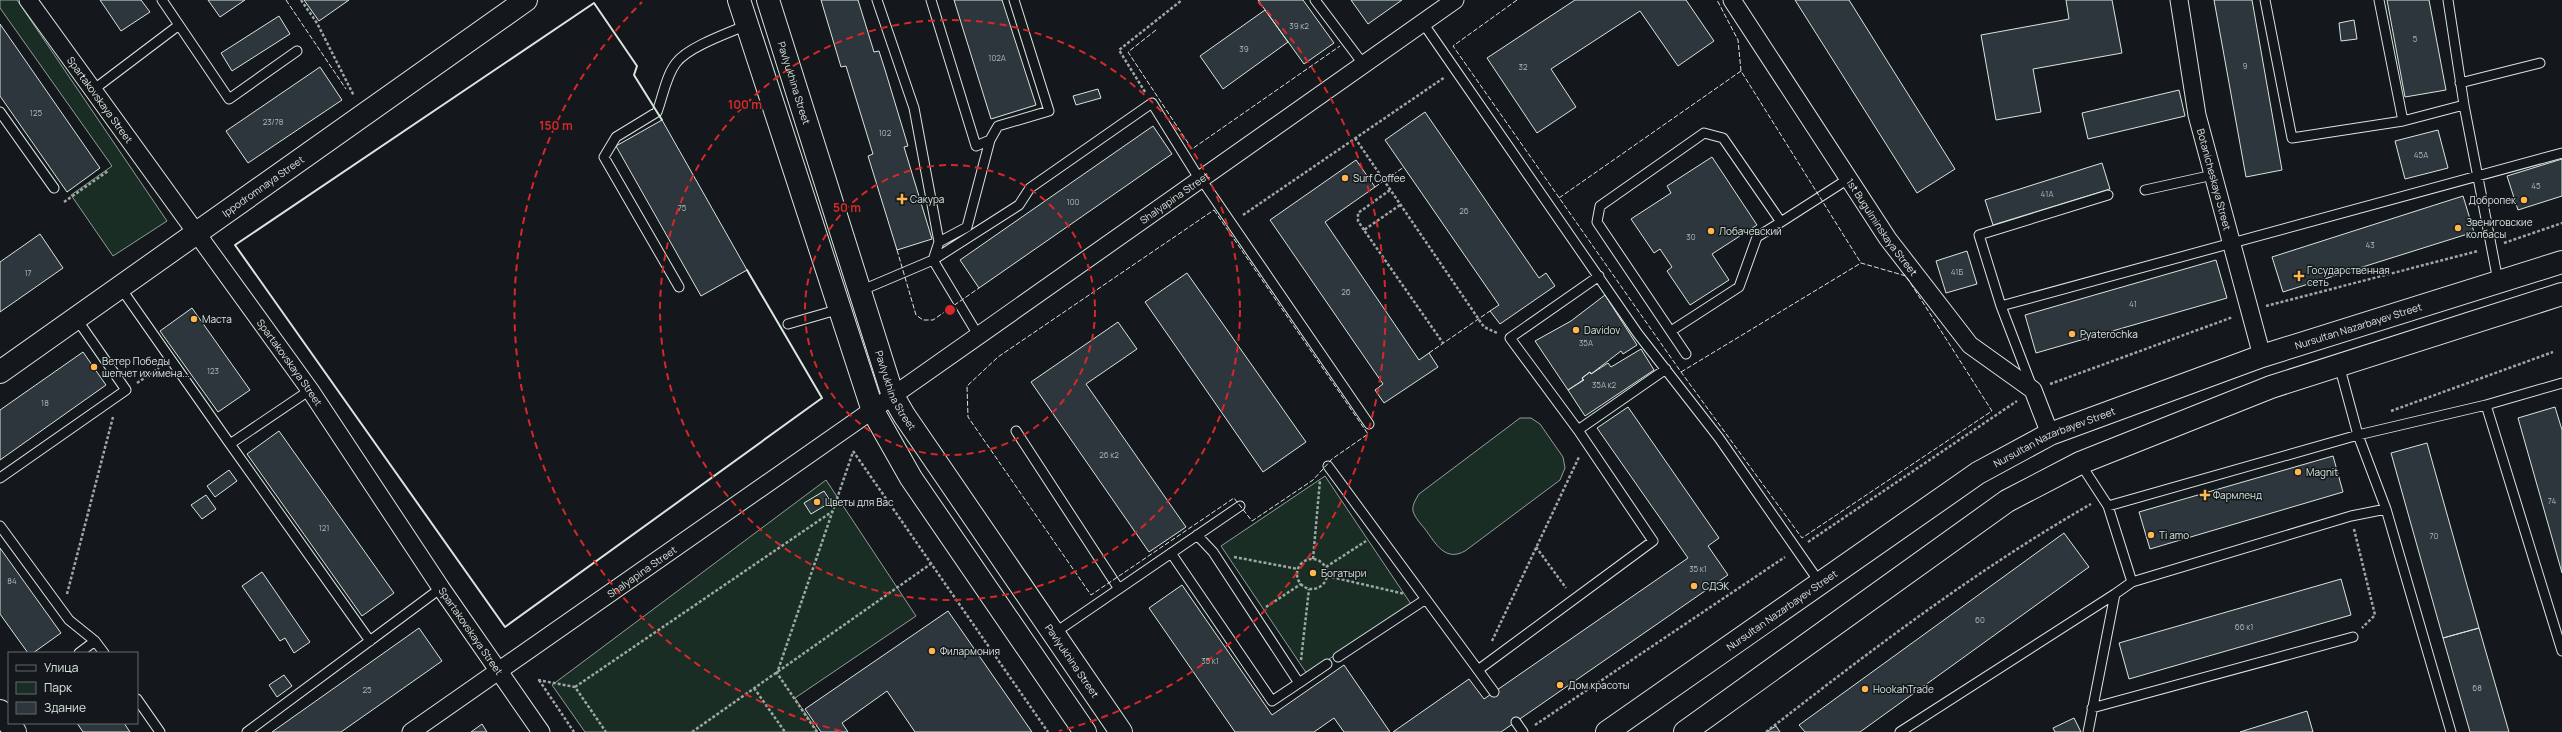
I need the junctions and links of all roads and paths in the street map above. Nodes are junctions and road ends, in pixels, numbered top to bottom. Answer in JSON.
{"nodes":[{"id":1,"x":28,"y":0,"type":"edge"},
{"id":2,"x":162,"y":0,"type":"edge"},
{"id":3,"x":301,"y":0,"type":"edge"},
{"id":4,"x":526,"y":0,"type":"edge"},
{"id":5,"x":739,"y":0,"type":"edge"},
{"id":6,"x":768,"y":0,"type":"edge"},
{"id":7,"x":877,"y":0,"type":"edge"},
{"id":8,"x":931,"y":0,"type":"edge"},
{"id":9,"x":1014,"y":0,"type":"edge"},
{"id":10,"x":1182,"y":0,"type":"edge"},
{"id":11,"x":1315,"y":0,"type":"edge"},
{"id":12,"x":1455,"y":0,"type":"edge"},
{"id":13,"x":1732,"y":0,"type":"edge"},
{"id":14,"x":2179,"y":0,"type":"edge"},
{"id":15,"x":2266,"y":0,"type":"edge"},
{"id":16,"x":2379,"y":0,"type":"edge"},
{"id":17,"x":2448,"y":0,"type":"edge"},
{"id":18,"x":1422,"y":23,"type":"junction"},
{"id":19,"x":180,"y":25,"type":"junction"},
{"id":20,"x":747,"y":25,"type":"junction"},
{"id":21,"x":297,"y":51,"type":"dead end"},
{"id":22,"x":2540,"y":63,"type":"dead end"},
{"id":23,"x":1364,"y":64,"type":"junction"},
{"id":24,"x":1455,"y":70,"type":"junction"},
{"id":25,"x":2460,"y":83,"type":"junction"},
{"id":26,"x":93,"y":90,"type":"junction"},
{"id":27,"x":354,"y":96,"type":"dead end"},
{"id":28,"x":1152,"y":102,"type":"junction"},
{"id":29,"x":2464,"y":105,"type":"junction"},
{"id":30,"x":0,"y":112,"type":"edge"},
{"id":31,"x":2404,"y":121,"type":"junction"},
{"id":32,"x":1355,"y":138,"type":"junction"},
{"id":33,"x":990,"y":140,"type":"junction"},
{"id":34,"x":2562,"y":153,"type":"edge"},
{"id":35,"x":108,"y":171,"type":"dead end"},
{"id":36,"x":2213,"y":175,"type":"junction"},
{"id":37,"x":2478,"y":177,"type":"junction"},
{"id":38,"x":1848,"y":179,"type":"junction"},
{"id":39,"x":1200,"y":180,"type":"junction"},
{"id":40,"x":54,"y":188,"type":"dead end"},
{"id":41,"x":1390,"y":190,"type":"junction"},
{"id":42,"x":2145,"y":190,"type":"dead end"},
{"id":43,"x":2108,"y":195,"type":"dead end"},
{"id":44,"x":64,"y":202,"type":"dead end"},
{"id":45,"x":1400,"y":205,"type":"junction"},
{"id":46,"x":1781,"y":222,"type":"junction"},
{"id":47,"x":2562,"y":222,"type":"edge"},
{"id":48,"x":1231,"y":223,"type":"junction"},
{"id":49,"x":1364,"y":230,"type":"junction"},
{"id":50,"x":196,"y":234,"type":"junction"},
{"id":51,"x":939,"y":242,"type":"junction"},
{"id":52,"x":2231,"y":244,"type":"junction"},
{"id":53,"x":2492,"y":247,"type":"junction"},
{"id":54,"x":933,"y":260,"type":"junction"},
{"id":55,"x":2562,"y":262,"type":"edge"},
{"id":56,"x":1599,"y":276,"type":"junction"},
{"id":57,"x":2498,"y":281,"type":"junction"},
{"id":58,"x":120,"y":287,"type":"junction"},
{"id":59,"x":679,"y":287,"type":"dead end"},
{"id":60,"x":860,"y":291,"type":"junction"},
{"id":61,"x":2562,"y":294,"type":"edge"},
{"id":62,"x":2001,"y":306,"type":"junction"},
{"id":63,"x":840,"y":309,"type":"junction"},
{"id":64,"x":2250,"y":311,"type":"junction"},
{"id":65,"x":76,"y":318,"type":"junction"},
{"id":66,"x":788,"y":324,"type":"dead end"},
{"id":67,"x":1671,"y":331,"type":"junction"},
{"id":68,"x":978,"y":334,"type":"junction"},
{"id":69,"x":1510,"y":338,"type":"junction"},
{"id":70,"x":1443,"y":344,"type":"dead end"},
{"id":71,"x":2553,"y":352,"type":"dead end"},
{"id":72,"x":1686,"y":354,"type":"dead end"},
{"id":73,"x":2262,"y":356,"type":"junction"},
{"id":74,"x":171,"y":360,"type":"junction"},
{"id":75,"x":2339,"y":365,"type":"junction"},
{"id":76,"x":1666,"y":369,"type":"junction"},
{"id":77,"x":0,"y":372,"type":"edge"},
{"id":78,"x":2562,"y":383,"type":"edge"},
{"id":79,"x":310,"y":390,"type":"junction"},
{"id":80,"x":2033,"y":390,"type":"junction"},
{"id":81,"x":122,"y":393,"type":"junction"},
{"id":82,"x":894,"y":396,"type":"junction"},
{"id":83,"x":2486,"y":405,"type":"junction"},
{"id":84,"x":873,"y":411,"type":"junction"},
{"id":85,"x":2385,"y":413,"type":"dead end"},
{"id":86,"x":1369,"y":424,"type":"dead end"},
{"id":87,"x":1578,"y":430,"type":"junction"},
{"id":88,"x":1016,"y":432,"type":"dead end"},
{"id":89,"x":2050,"y":434,"type":"junction"},
{"id":90,"x":2358,"y":435,"type":"junction"},
{"id":91,"x":230,"y":444,"type":"junction"},
{"id":92,"x":1585,"y":444,"type":"junction"},
{"id":93,"x":2080,"y":463,"type":"junction"},
{"id":94,"x":1329,"y":467,"type":"joint"},
{"id":95,"x":0,"y":478,"type":"edge"},
{"id":96,"x":2103,"y":497,"type":"junction"},
{"id":97,"x":1240,"y":506,"type":"dead end"},
{"id":98,"x":2108,"y":506,"type":"junction"},
{"id":99,"x":2386,"y":509,"type":"junction"},
{"id":100,"x":833,"y":511,"type":"junction"},
{"id":101,"x":2351,"y":516,"type":"junction"},
{"id":102,"x":0,"y":526,"type":"edge"},
{"id":103,"x":1378,"y":532,"type":"junction"},
{"id":104,"x":1197,"y":535,"type":"junction"},
{"id":105,"x":1536,"y":546,"type":"junction"},
{"id":106,"x":1797,"y":550,"type":"junction"},
{"id":107,"x":1213,"y":552,"type":"junction"},
{"id":108,"x":1171,"y":553,"type":"junction"},
{"id":109,"x":1313,"y":559,"type":"junction"},
{"id":110,"x":932,"y":563,"type":"junction"},
{"id":111,"x":1326,"y":566,"type":"junction"},
{"id":112,"x":1298,"y":569,"type":"junction"},
{"id":113,"x":1327,"y":576,"type":"junction"},
{"id":114,"x":2132,"y":582,"type":"junction"},
{"id":115,"x":1820,"y":583,"type":"junction"},
{"id":116,"x":1300,"y":584,"type":"junction"},
{"id":117,"x":441,"y":588,"type":"junction"},
{"id":118,"x":1119,"y":589,"type":"junction"},
{"id":119,"x":1309,"y":589,"type":"junction"},
{"id":120,"x":2115,"y":594,"type":"junction"},
{"id":121,"x":1426,"y":599,"type":"junction"},
{"id":122,"x":1575,"y":599,"type":"junction"},
{"id":123,"x":56,"y":603,"type":"junction"},
{"id":124,"x":1255,"y":615,"type":"junction"},
{"id":125,"x":1052,"y":634,"type":"junction"},
{"id":126,"x":2353,"y":637,"type":"joint"},
{"id":127,"x":95,"y":641,"type":"junction"},
{"id":128,"x":370,"y":641,"type":"junction"},
{"id":129,"x":2562,"y":651,"type":"edge"},
{"id":130,"x":81,"y":652,"type":"edge"},
{"id":131,"x":103,"y":652,"type":"edge"},
{"id":132,"x":1338,"y":657,"type":"dead end"},
{"id":133,"x":1327,"y":664,"type":"dead end"},
{"id":134,"x":1478,"y":670,"type":"junction"},
{"id":135,"x":498,"y":671,"type":"junction"},
{"id":136,"x":777,"y":673,"type":"junction"},
{"id":137,"x":1299,"y":683,"type":"junction"},
{"id":138,"x":575,"y":686,"type":"junction"},
{"id":139,"x":754,"y":688,"type":"junction"},
{"id":140,"x":1494,"y":692,"type":"dead end"},
{"id":141,"x":138,"y":700,"type":"edge"},
{"id":142,"x":2092,"y":708,"type":"junction"},
{"id":143,"x":0,"y":710,"type":"edge"},
{"id":144,"x":8,"y":722,"type":"edge"},
{"id":145,"x":1516,"y":722,"type":"dead end"},
{"id":146,"x":1527,"y":730,"type":"edge"},
{"id":147,"x":160,"y":732,"type":"edge"},
{"id":148,"x":248,"y":732,"type":"edge"},
{"id":149,"x":411,"y":732,"type":"edge"},
{"id":150,"x":541,"y":732,"type":"edge"},
{"id":151,"x":574,"y":732,"type":"edge"},
{"id":152,"x":606,"y":732,"type":"edge"},
{"id":153,"x":692,"y":732,"type":"edge"},
{"id":154,"x":785,"y":732,"type":"edge"},
{"id":155,"x":817,"y":732,"type":"edge"},
{"id":156,"x":1048,"y":732,"type":"edge"},
{"id":157,"x":1085,"y":732,"type":"edge"},
{"id":158,"x":1121,"y":732,"type":"edge"},
{"id":159,"x":1607,"y":732,"type":"edge"},
{"id":160,"x":1685,"y":732,"type":"edge"},
{"id":161,"x":1766,"y":732,"type":"edge"},
{"id":162,"x":1900,"y":732,"type":"edge"},
{"id":163,"x":2088,"y":732,"type":"edge"},
{"id":164,"x":2451,"y":732,"type":"edge"}],
"edges":[{"from":1,"to":26,"type":"street","name":"Spartakovskaya Street"},
{"from":2,"to":19,"type":"lane"},
{"from":3,"to":27,"type":"path"},
{"from":4,"to":50,"type":"main road","name":"Ippodromnaya Street"},
{"from":5,"to":20,"type":"main road"},
{"from":6,"to":60,"type":"main road","name":"Pavlyukhina Street"},
{"from":7,"to":51,"type":"lane"},
{"from":8,"to":33,"type":"lane"},
{"from":9,"to":33,"type":"lane"},
{"from":10,"to":28,"type":"path"},
{"from":11,"to":23,"type":"lane"},
{"from":12,"to":18,"type":"street","name":"Shalyapina Street"},
{"from":13,"to":38,"type":"street","name":"1st Bugulminskaya Street"},
{"from":14,"to":36,"type":"street","name":"Botanicheskaya Street"},
{"from":15,"to":31,"type":"lane"},
{"from":16,"to":31,"type":"lane"},
{"from":17,"to":25,"type":"lane"},
{"from":18,"to":23,"type":"street","name":"Shalyapina Street"},
{"from":18,"to":24,"type":"lane"},
{"from":19,"to":21,"type":"lane"},
{"from":19,"to":26,"type":"lane"},
{"from":20,"to":59,"type":"lane"},
{"from":20,"to":63,"type":"main road"},
{"from":22,"to":25,"type":"lane"},
{"from":23,"to":39,"type":"street","name":"Shalyapina Street"},
{"from":24,"to":32,"type":"path"},
{"from":24,"to":56,"type":"lane"},
{"from":25,"to":29,"type":"lane"},
{"from":26,"to":50,"type":"street","name":"Spartakovskaya Street"},
{"from":28,"to":39,"type":"lane"},
{"from":28,"to":54,"type":"lane"},
{"from":29,"to":31,"type":"lane"},
{"from":29,"to":37,"type":"lane"},
{"from":30,"to":40,"type":"lane"},
{"from":32,"to":41,"type":"path"},
{"from":32,"to":48,"type":"path"},
{"from":33,"to":51,"type":"lane"},
{"from":34,"to":37,"type":"lane"},
{"from":35,"to":44,"type":"path"},
{"from":36,"to":42,"type":"lane"},
{"from":36,"to":52,"type":"street","name":"Botanicheskaya Street"},
{"from":37,"to":52,"type":"lane"},
{"from":37,"to":53,"type":"lane"},
{"from":38,"to":46,"type":"lane"},
{"from":38,"to":80,"type":"street","name":"1st Bugulminskaya Street"},
{"from":39,"to":48,"type":"lane"},
{"from":39,"to":68,"type":"street","name":"Shalyapina Street"},
{"from":41,"to":45,"type":"path"},
{"from":41,"to":49,"type":"path"},
{"from":43,"to":62,"type":"lane"},
{"from":45,"to":49,"type":"path"},
{"from":45,"to":69,"type":"path"},
{"from":46,"to":67,"type":"lane"},
{"from":46,"to":67,"type":"lane"},
{"from":47,"to":53,"type":"path"},
{"from":48,"to":86,"type":"lane"},
{"from":49,"to":70,"type":"path"},
{"from":50,"to":58,"type":"main road","name":"Ippodromnaya Street"},
{"from":50,"to":79,"type":"street","name":"Spartakovskaya Street"},
{"from":51,"to":54,"type":"lane"},
{"from":52,"to":62,"type":"lane"},
{"from":52,"to":64,"type":"street","name":"Botanicheskaya Street"},
{"from":53,"to":57,"type":"lane"},
{"from":53,"to":64,"type":"path"},
{"from":54,"to":60,"type":"lane"},
{"from":54,"to":68,"type":"lane"},
{"from":55,"to":57,"type":"main road","name":"Nursultan Nazarbayev Street"},
{"from":56,"to":69,"type":"lane"},
{"from":56,"to":76,"type":"lane"},
{"from":57,"to":73,"type":"main road","name":"Nursultan Nazarbayev Street"},
{"from":58,"to":65,"type":"main road","name":"Ippodromnaya Street"},
{"from":58,"to":74,"type":"lane"},
{"from":60,"to":82,"type":"main road","name":"Pavlyukhina Street"},
{"from":61,"to":75,"type":"main road"},
{"from":62,"to":80,"type":"lane"},
{"from":63,"to":66,"type":"lane"},
{"from":63,"to":84,"type":"main road"},
{"from":64,"to":73,"type":"street","name":"Botanicheskaya Street"},
{"from":64,"to":80,"type":"path"},
{"from":65,"to":77,"type":"main road","name":"Ippodromnaya Street"},
{"from":65,"to":81,"type":"lane"},
{"from":67,"to":72,"type":"lane"},
{"from":68,"to":82,"type":"street","name":"Shalyapina Street"},
{"from":69,"to":87,"type":"lane"},
{"from":71,"to":85,"type":"path"},
{"from":73,"to":89,"type":"main road","name":"Nursultan Nazarbayev Street"},
{"from":74,"to":81,"type":"path"},
{"from":74,"to":91,"type":"lane"},
{"from":75,"to":90,"type":"lane"},
{"from":75,"to":93,"type":"main road"},
{"from":76,"to":87,"type":"lane"},
{"from":76,"to":106,"type":"lane"},
{"from":78,"to":83,"type":"lane"},
{"from":79,"to":91,"type":"lane"},
{"from":79,"to":117,"type":"street","name":"Spartakovskaya Street"},
{"from":80,"to":89,"type":"street"},
{"from":80,"to":106,"type":"path"},
{"from":81,"to":95,"type":"lane"},
{"from":81,"to":123,"type":"path"},
{"from":82,"to":84,"type":"street","name":"Shalyapina Street"},
{"from":82,"to":125,"type":"main road","name":"Pavlyukhina Street"},
{"from":83,"to":90,"type":"lane"},
{"from":83,"to":129,"type":"lane"},
{"from":84,"to":135,"type":"street","name":"Shalyapina Street"},
{"from":84,"to":157,"type":"main road"},
{"from":87,"to":92,"type":"lane"},
{"from":88,"to":118,"type":"lane"},
{"from":89,"to":115,"type":"main road","name":"Nursultan Nazarbayev Street"},
{"from":90,"to":98,"type":"lane"},
{"from":90,"to":99,"type":"lane"},
{"from":91,"to":128,"type":"lane"},
{"from":92,"to":105,"type":"path"},
{"from":92,"to":122,"type":"lane"},
{"from":93,"to":96,"type":"lane"},
{"from":93,"to":160,"type":"main road"},
{"from":94,"to":103,"type":"lane"},
{"from":94,"to":109,"type":"path"},
{"from":96,"to":98,"type":"lane"},
{"from":96,"to":161,"type":"path"},
{"from":97,"to":104,"type":"lane"},
{"from":98,"to":114,"type":"lane"},
{"from":99,"to":101,"type":"lane"},
{"from":99,"to":164,"type":"lane"},
{"from":100,"to":110,"type":"path"},
{"from":100,"to":136,"type":"path"},
{"from":100,"to":138,"type":"path"},
{"from":101,"to":114,"type":"lane"},
{"from":101,"to":126,"type":"path"},
{"from":102,"to":123,"type":"lane"},
{"from":103,"to":111,"type":"path"},
{"from":103,"to":121,"type":"lane"},
{"from":104,"to":107,"type":"lane"},
{"from":104,"to":108,"type":"lane"},
{"from":105,"to":122,"type":"path"},
{"from":105,"to":134,"type":"path"},
{"from":106,"to":115,"type":"lane"},
{"from":106,"to":146,"type":"path"},
{"from":107,"to":112,"type":"path"},
{"from":107,"to":124,"type":"lane"},
{"from":108,"to":118,"type":"lane"},
{"from":108,"to":137,"type":"lane"},
{"from":109,"to":111,"type":"path"},
{"from":109,"to":112,"type":"path"},
{"from":110,"to":136,"type":"path"},
{"from":110,"to":156,"type":"path"},
{"from":111,"to":113,"type":"path"},
{"from":112,"to":116,"type":"path"},
{"from":113,"to":119,"type":"path"},
{"from":113,"to":121,"type":"path"},
{"from":114,"to":120,"type":"lane"},
{"from":115,"to":159,"type":"main road","name":"Nursultan Nazarbayev Street"},
{"from":116,"to":119,"type":"path"},
{"from":116,"to":124,"type":"path"},
{"from":117,"to":128,"type":"lane"},
{"from":117,"to":135,"type":"street","name":"Spartakovskaya Street"},
{"from":118,"to":125,"type":"lane"},
{"from":119,"to":137,"type":"path"},
{"from":120,"to":142,"type":"lane"},
{"from":120,"to":162,"type":"lane"},
{"from":121,"to":132,"type":"lane"},
{"from":121,"to":134,"type":"lane"},
{"from":122,"to":134,"type":"lane"},
{"from":123,"to":127,"type":"lane"},
{"from":124,"to":137,"type":"lane"},
{"from":125,"to":158,"type":"main road","name":"Pavlyukhina Street"},
{"from":126,"to":142,"type":"lane"},
{"from":127,"to":130,"type":"lane"},
{"from":127,"to":131,"type":"lane"},
{"from":128,"to":148,"type":"lane"},
{"from":133,"to":137,"type":"lane"},
{"from":134,"to":140,"type":"lane"},
{"from":135,"to":149,"type":"street","name":"Shalyapina Street"},
{"from":135,"to":150,"type":"street","name":"Spartakovskaya Street"},
{"from":136,"to":139,"type":"path"},
{"from":136,"to":155,"type":"path"},
{"from":138,"to":151,"type":"path"},
{"from":138,"to":152,"type":"path"},
{"from":139,"to":153,"type":"path"},
{"from":139,"to":154,"type":"path"},
{"from":141,"to":147,"type":"lane"},
{"from":142,"to":163,"type":"lane"},
{"from":143,"to":144,"type":"main road"},
{"from":145,"to":146,"type":"lane"}]}
